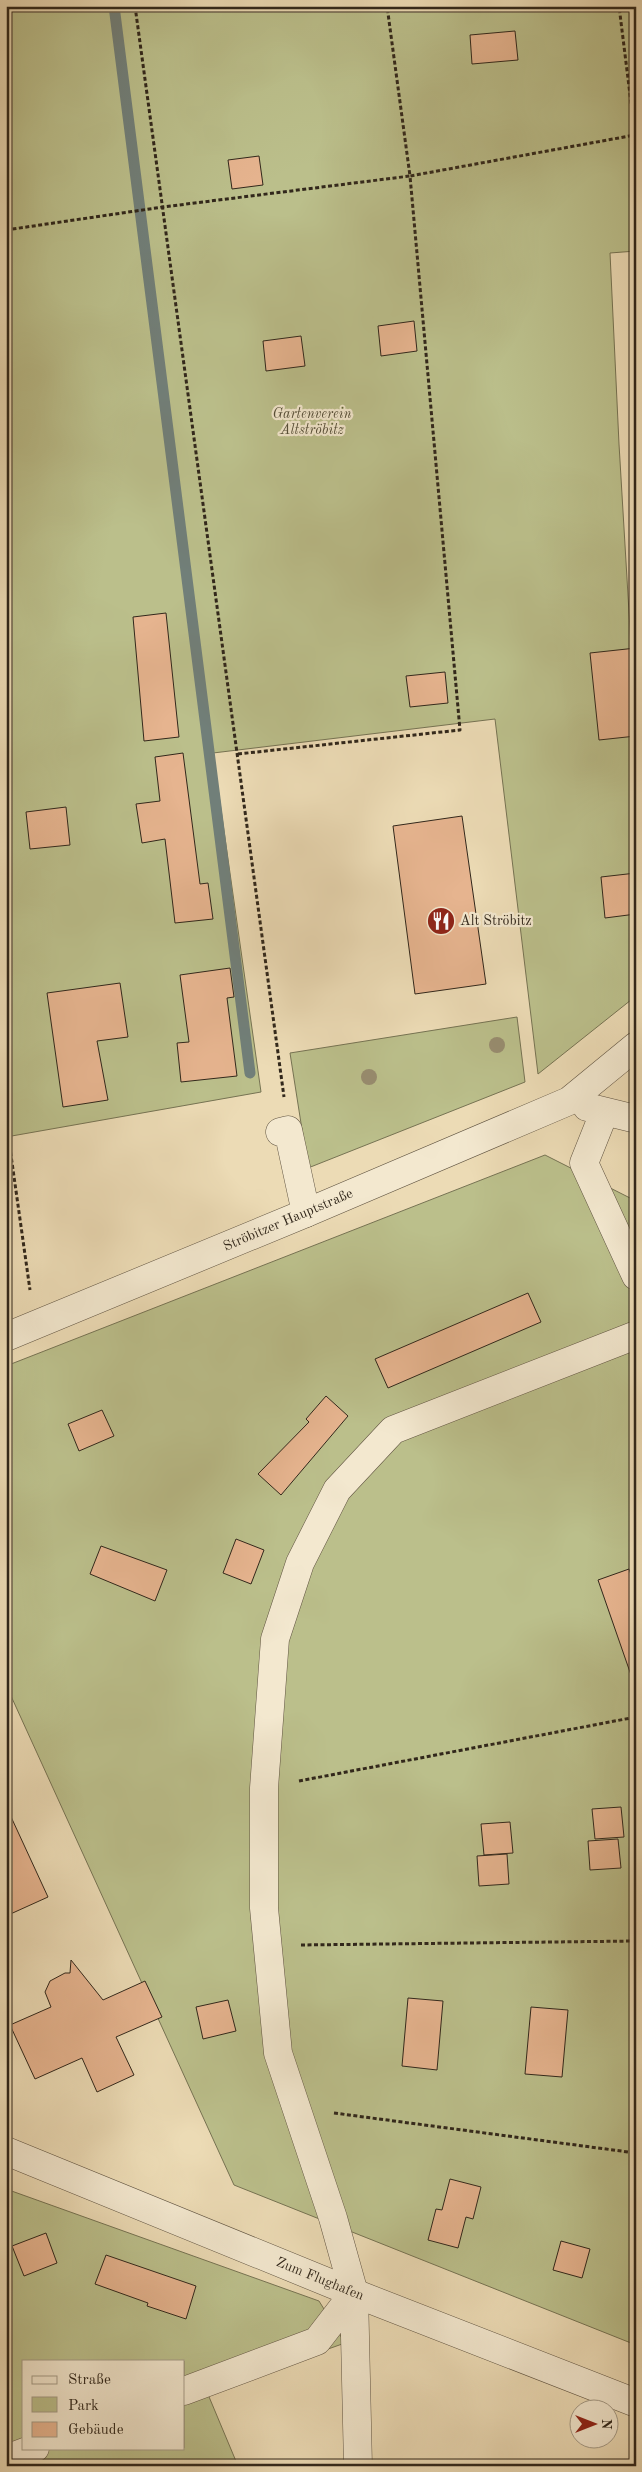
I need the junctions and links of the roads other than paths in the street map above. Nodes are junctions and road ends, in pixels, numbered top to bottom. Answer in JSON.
{"nodes":[{"id":1,"x":636,"y":1046,"type":"edge"},
{"id":2,"x":569,"y":1101,"type":"junction"},
{"id":3,"x":604,"y":1113,"type":"junction"},
{"id":4,"x":636,"y":1119,"type":"edge"},
{"id":5,"x":284,"y":1131,"type":"road end"},
{"id":6,"x":306,"y":1213,"type":"junction"},
{"id":7,"x":636,"y":1276,"type":"edge"},
{"id":8,"x":636,"y":1335,"type":"edge"},
{"id":9,"x":6,"y":1336,"type":"edge"},
{"id":10,"x":6,"y":2151,"type":"edge"},
{"id":11,"x":354,"y":2293,"type":"junction"},
{"id":12,"x":185,"y":2392,"type":"edge"},
{"id":13,"x":636,"y":2403,"type":"edge"},
{"id":14,"x":30,"y":2450,"type":"edge"},
{"id":15,"x":6,"y":2459,"type":"edge"},
{"id":16,"x":358,"y":2466,"type":"edge"}],
"edges":[{"from":1,"to":2,"type":"street","name":"Ströbitzer Hauptstraße"},
{"from":2,"to":3,"type":"street"},
{"from":2,"to":6,"type":"street","name":"Ströbitzer Hauptstraße"},
{"from":3,"to":4,"type":"street"},
{"from":3,"to":7,"type":"street"},
{"from":5,"to":6,"type":"street"},
{"from":6,"to":9,"type":"street","name":"Ströbitzer Hauptstraße"},
{"from":8,"to":11,"type":"street"},
{"from":10,"to":11,"type":"street","name":"Zum Flughafen"},
{"from":11,"to":12,"type":"street"},
{"from":11,"to":13,"type":"street","name":"Zum Flughafen"},
{"from":11,"to":16,"type":"street"},
{"from":14,"to":15,"type":"street"}]}
